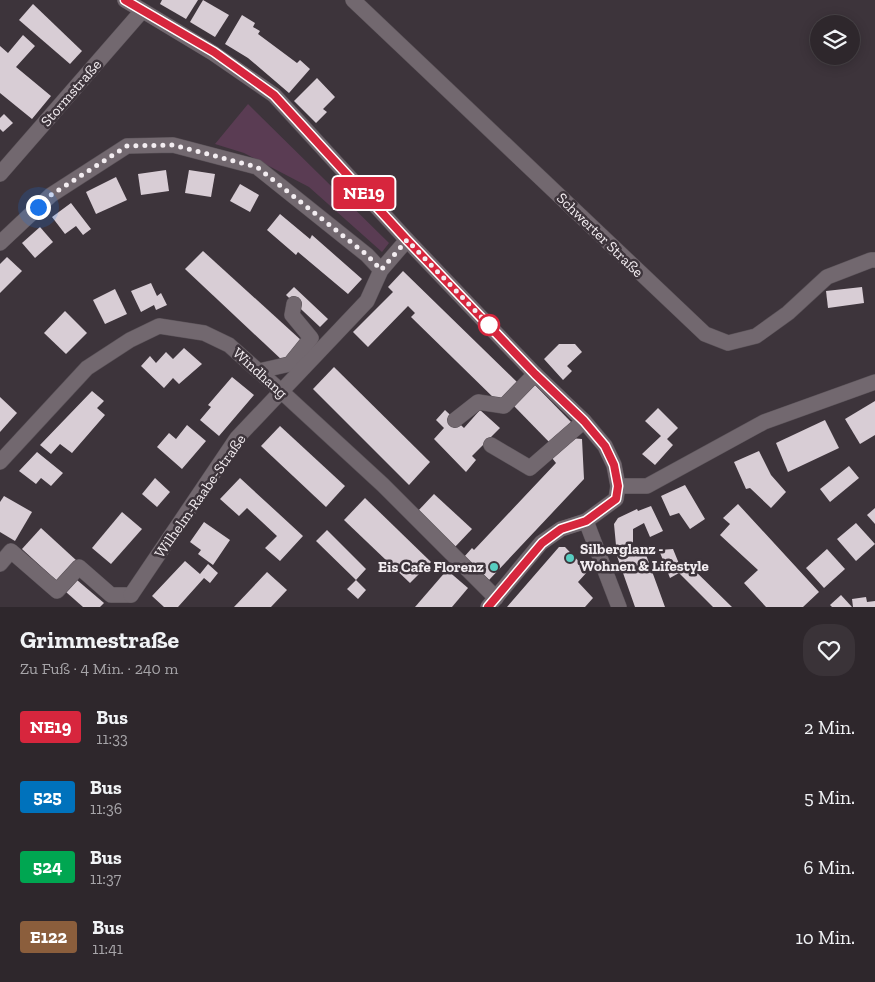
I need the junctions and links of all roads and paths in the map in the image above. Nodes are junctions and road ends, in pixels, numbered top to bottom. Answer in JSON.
{"nodes":[{"id":1,"x":125,"y":0,"type":"edge"},
{"id":2,"x":353,"y":0,"type":"edge"},
{"id":3,"x":142,"y":12,"type":"junction"},
{"id":4,"x":0,"y":174,"type":"edge"},
{"id":5,"x":407,"y":240,"type":"junction"},
{"id":6,"x":0,"y":243,"type":"edge"},
{"id":7,"x":875,"y":260,"type":"edge"},
{"id":8,"x":381,"y":270,"type":"junction"},
{"id":9,"x":294,"y":304,"type":"dead end"},
{"id":10,"x":259,"y":371,"type":"junction"},
{"id":11,"x":535,"y":374,"type":"junction"},
{"id":12,"x":875,"y":382,"type":"edge"},
{"id":13,"x":282,"y":392,"type":"junction"},
{"id":14,"x":455,"y":420,"type":"dead end"},
{"id":15,"x":584,"y":421,"type":"junction"},
{"id":16,"x":491,"y":445,"type":"dead end"},
{"id":17,"x":0,"y":462,"type":"edge"},
{"id":18,"x":618,"y":486,"type":"junction"},
{"id":19,"x":586,"y":521,"type":"junction"},
{"id":20,"x":0,"y":564,"type":"edge"},
{"id":21,"x":134,"y":601,"type":"edge"},
{"id":22,"x":492,"y":602,"type":"edge"},
{"id":23,"x":619,"y":607,"type":"edge"}],
"edges":[{"from":1,"to":3,"type":"street"},
{"from":2,"to":7,"type":"street","name":"Schwerter Straße"},
{"from":3,"to":4,"type":"street","name":"Stormstraße"},
{"from":3,"to":5,"type":"street"},
{"from":5,"to":8,"type":"street","name":"Wilhelm-Raabe-Straße"},
{"from":5,"to":11,"type":"street"},
{"from":6,"to":8,"type":"street"},
{"from":8,"to":13,"type":"street","name":"Wilhelm-Raabe-Straße"},
{"from":9,"to":10,"type":"street"},
{"from":10,"to":13,"type":"street","name":"Windhang"},
{"from":10,"to":17,"type":"street","name":"Windhang"},
{"from":11,"to":14,"type":"street"},
{"from":11,"to":15,"type":"street"},
{"from":12,"to":18,"type":"street"},
{"from":13,"to":21,"type":"street","name":"Wilhelm-Raabe-Straße"},
{"from":13,"to":22,"type":"street","name":"Windhang"},
{"from":15,"to":16,"type":"street"},
{"from":15,"to":18,"type":"street"},
{"from":18,"to":19,"type":"street"},
{"from":19,"to":22,"type":"street"},
{"from":19,"to":23,"type":"street"},
{"from":20,"to":21,"type":"street"}]}
